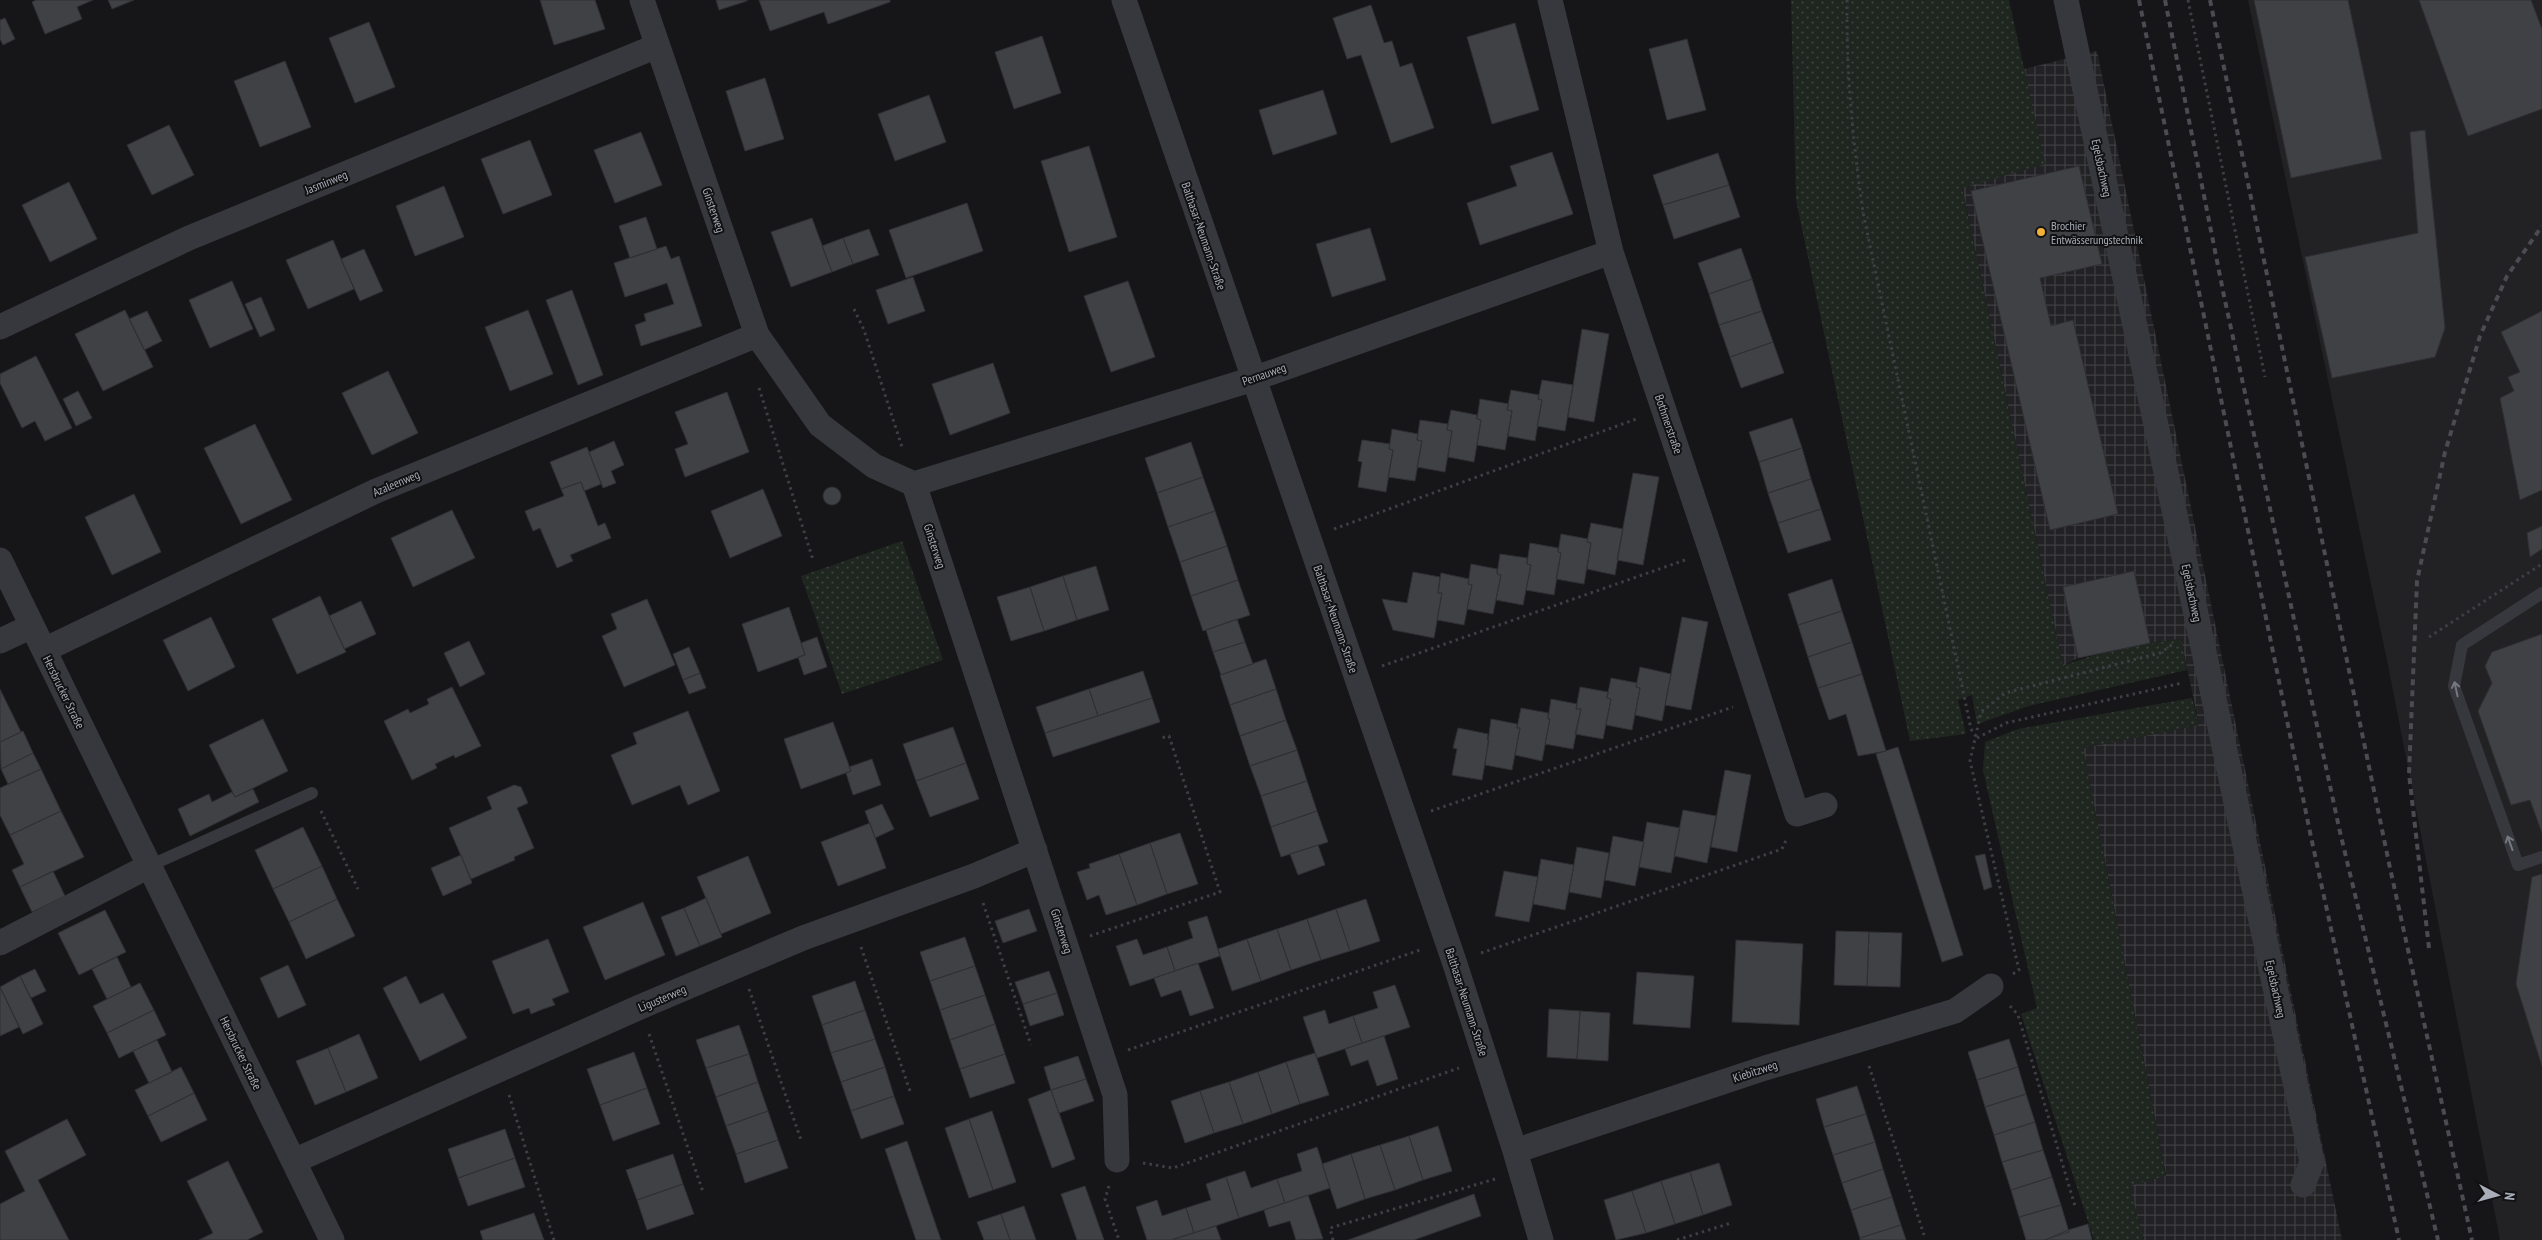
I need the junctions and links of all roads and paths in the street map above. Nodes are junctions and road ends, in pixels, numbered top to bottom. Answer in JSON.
{"nodes":[{"id":1,"x":642,"y":0,"type":"edge"},
{"id":2,"x":1124,"y":0,"type":"edge"},
{"id":3,"x":1550,"y":0,"type":"edge"},
{"id":4,"x":1847,"y":0,"type":"edge"},
{"id":5,"x":2066,"y":0,"type":"edge"},
{"id":6,"x":2188,"y":0,"type":"edge"},
{"id":7,"x":657,"y":46,"type":"junction"},
{"id":8,"x":1611,"y":252,"type":"junction"},
{"id":9,"x":854,"y":309,"type":"dead end"},
{"id":10,"x":0,"y":327,"type":"edge"},
{"id":11,"x":757,"y":335,"type":"junction"},
{"id":12,"x":2265,"y":377,"type":"dead end"},
{"id":13,"x":1253,"y":378,"type":"junction"},
{"id":14,"x":758,"y":381,"type":"dead end"},
{"id":15,"x":1664,"y":409,"type":"junction"},
{"id":16,"x":914,"y":484,"type":"junction"},
{"id":17,"x":1308,"y":538,"type":"junction"},
{"id":18,"x":1711,"y":551,"type":"junction"},
{"id":19,"x":0,"y":560,"type":"edge"},
{"id":20,"x":813,"y":560,"type":"dead end"},
{"id":21,"x":2542,"y":564,"type":"edge"},
{"id":22,"x":2542,"y":593,"type":"edge"},
{"id":23,"x":32,"y":626,"type":"junction"},
{"id":24,"x":2430,"y":636,"type":"dead end"},
{"id":25,"x":0,"y":641,"type":"edge"},
{"id":26,"x":2202,"y":641,"type":"junction"},
{"id":27,"x":44,"y":650,"type":"junction"},
{"id":28,"x":1356,"y":676,"type":"junction"},
{"id":29,"x":2188,"y":682,"type":"dead end"},
{"id":30,"x":1759,"y":698,"type":"junction"},
{"id":31,"x":1161,"y":738,"type":"dead end"},
{"id":32,"x":1977,"y":738,"type":"junction"},
{"id":33,"x":312,"y":793,"type":"joint"},
{"id":34,"x":1825,"y":805,"type":"dead end"},
{"id":35,"x":1405,"y":820,"type":"junction"},
{"id":36,"x":1782,"y":849,"type":"dead end"},
{"id":37,"x":1035,"y":850,"type":"junction"},
{"id":38,"x":2542,"y":857,"type":"edge"},
{"id":39,"x":149,"y":866,"type":"junction"},
{"id":40,"x":974,"y":876,"type":"junction"},
{"id":41,"x":358,"y":889,"type":"dead end"},
{"id":42,"x":852,"y":920,"type":"junction"},
{"id":43,"x":1447,"y":942,"type":"junction"},
{"id":44,"x":0,"y":943,"type":"edge"},
{"id":45,"x":1066,"y":944,"type":"junction"},
{"id":46,"x":1493,"y":949,"type":"dead end"},
{"id":47,"x":741,"y":965,"type":"junction"},
{"id":48,"x":1991,"y":986,"type":"junction"},
{"id":49,"x":640,"y":1007,"type":"junction"},
{"id":50,"x":1860,"y":1039,"type":"junction"},
{"id":51,"x":1030,"y":1045,"type":"dead end"},
{"id":52,"x":1485,"y":1058,"type":"junction"},
{"id":53,"x":1104,"y":1060,"type":"junction"},
{"id":54,"x":501,"y":1070,"type":"junction"},
{"id":55,"x":911,"y":1094,"type":"dead end"},
{"id":56,"x":801,"y":1140,"type":"dead end"},
{"id":57,"x":1117,"y":1160,"type":"junction"},
{"id":58,"x":294,"y":1161,"type":"junction"},
{"id":59,"x":1518,"y":1161,"type":"junction"},
{"id":60,"x":2303,"y":1185,"type":"dead end"},
{"id":61,"x":703,"y":1192,"type":"dead end"},
{"id":62,"x":2076,"y":1206,"type":"dead end"},
{"id":63,"x":1731,"y":1223,"type":"dead end"},
{"id":64,"x":1924,"y":1234,"type":"dead end"},
{"id":65,"x":332,"y":1240,"type":"edge"},
{"id":66,"x":554,"y":1240,"type":"edge"},
{"id":67,"x":1119,"y":1240,"type":"edge"},
{"id":68,"x":1333,"y":1240,"type":"edge"},
{"id":69,"x":1541,"y":1240,"type":"edge"},
{"id":70,"x":1678,"y":1240,"type":"edge"}],
"edges":[{"from":1,"to":7,"type":"street","name":"Ginsterweg"},
{"from":2,"to":13,"type":"street","name":"Balthasar-Neumann-Straße"},
{"from":3,"to":8,"type":"street","name":"Bothmerstraße"},
{"from":4,"to":32,"type":"path"},
{"from":5,"to":26,"type":"street","name":"Egelsbachweg"},
{"from":6,"to":12,"type":"path"},
{"from":7,"to":10,"type":"street","name":"Jasminweg"},
{"from":7,"to":11,"type":"street","name":"Ginsterweg"},
{"from":8,"to":13,"type":"street","name":"Pernauweg"},
{"from":8,"to":15,"type":"street","name":"Bothmerstraße"},
{"from":9,"to":16,"type":"path"},
{"from":11,"to":16,"type":"street","name":"Ginsterweg"},
{"from":11,"to":27,"type":"street","name":"Azaleenweg"},
{"from":13,"to":16,"type":"street","name":"Pernauweg"},
{"from":13,"to":17,"type":"street","name":"Balthasar-Neumann-Straße"},
{"from":14,"to":20,"type":"path"},
{"from":15,"to":17,"type":"path"},
{"from":15,"to":18,"type":"street","name":"Bothmerstraße"},
{"from":16,"to":37,"type":"street","name":"Ginsterweg"},
{"from":17,"to":28,"type":"street","name":"Balthasar-Neumann-Straße"},
{"from":18,"to":28,"type":"path"},
{"from":18,"to":30,"type":"street","name":"Bothmerstraße"},
{"from":19,"to":23,"type":"street","name":"Hersbrucker Straße"},
{"from":21,"to":24,"type":"path"},
{"from":38,"to":22,"type":"lane","one_way":true},
{"from":23,"to":25,"type":"street"},
{"from":23,"to":27,"type":"street","name":"Hersbrucker Straße"},
{"from":26,"to":32,"type":"path"},
{"from":26,"to":60,"type":"street","name":"Egelsbachweg"},
{"from":27,"to":39,"type":"street","name":"Hersbrucker Straße"},
{"from":28,"to":35,"type":"street","name":"Balthasar-Neumann-Straße"},
{"from":29,"to":32,"type":"path"},
{"from":30,"to":34,"type":"street","name":"Bothmerstraße"},
{"from":30,"to":35,"type":"path"},
{"from":31,"to":45,"type":"path"},
{"from":32,"to":48,"type":"path"},
{"from":33,"to":39,"type":"lane"},
{"from":33,"to":41,"type":"path"},
{"from":35,"to":43,"type":"street","name":"Balthasar-Neumann-Straße"},
{"from":36,"to":46,"type":"path"},
{"from":37,"to":40,"type":"street","name":"Ligusterweg"},
{"from":37,"to":45,"type":"street","name":"Ginsterweg"},
{"from":39,"to":44,"type":"street"},
{"from":39,"to":58,"type":"street","name":"Hersbrucker Straße"},
{"from":40,"to":42,"type":"street","name":"Ligusterweg"},
{"from":40,"to":51,"type":"path"},
{"from":42,"to":47,"type":"street","name":"Ligusterweg"},
{"from":42,"to":55,"type":"path"},
{"from":43,"to":52,"type":"street","name":"Balthasar-Neumann-Straße"},
{"from":43,"to":53,"type":"path"},
{"from":45,"to":53,"type":"street","name":"Ginsterweg"},
{"from":47,"to":49,"type":"street","name":"Ligusterweg"},
{"from":47,"to":56,"type":"path"},
{"from":48,"to":50,"type":"street","name":"Kiebitzweg"},
{"from":48,"to":62,"type":"path"},
{"from":49,"to":54,"type":"street","name":"Ligusterweg"},
{"from":49,"to":61,"type":"path"},
{"from":50,"to":59,"type":"street","name":"Kiebitzweg"},
{"from":50,"to":64,"type":"path"},
{"from":52,"to":57,"type":"path"},
{"from":52,"to":59,"type":"street","name":"Balthasar-Neumann-Straße"},
{"from":53,"to":57,"type":"street","name":"Ginsterweg"},
{"from":54,"to":58,"type":"street","name":"Ligusterweg"},
{"from":54,"to":66,"type":"path"},
{"from":57,"to":67,"type":"path"},
{"from":58,"to":65,"type":"street","name":"Hersbrucker Straße"},
{"from":59,"to":68,"type":"path"},
{"from":59,"to":69,"type":"street","name":"Balthasar-Neumann-Straße"},
{"from":63,"to":70,"type":"path"}]}
